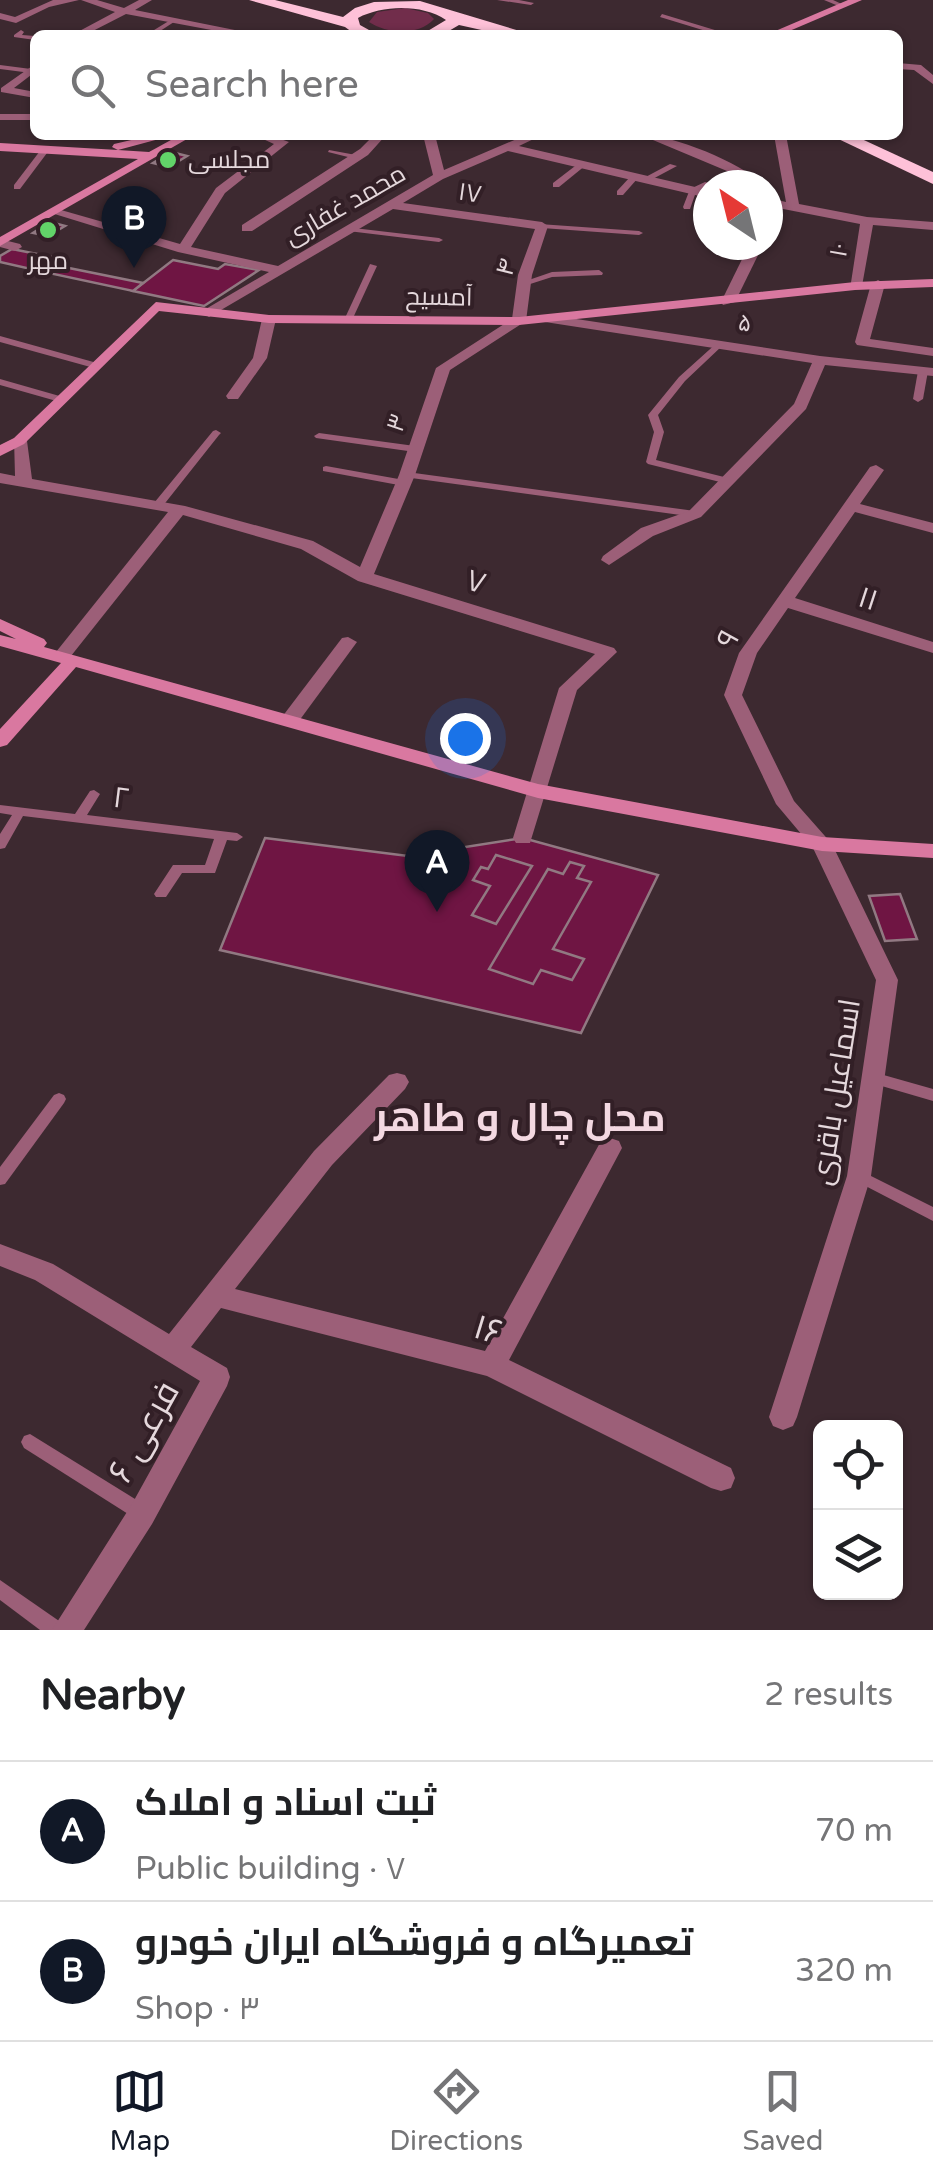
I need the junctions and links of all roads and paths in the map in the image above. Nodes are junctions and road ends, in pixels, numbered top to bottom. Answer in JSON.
{"nodes":[{"id":1,"x":74,"y":0,"type":"edge"},
{"id":2,"x":86,"y":0,"type":"edge"},
{"id":3,"x":146,"y":0,"type":"edge"},
{"id":4,"x":256,"y":0,"type":"edge"},
{"id":5,"x":308,"y":0,"type":"edge"},
{"id":6,"x":500,"y":0,"type":"edge"},
{"id":7,"x":827,"y":0,"type":"edge"},
{"id":8,"x":857,"y":0,"type":"edge"},
{"id":9,"x":389,"y":1,"type":"edge"},
{"id":10,"x":531,"y":3,"type":"dead end"},
{"id":11,"x":843,"y":6,"type":"junction"},
{"id":12,"x":362,"y":8,"type":"junction"},
{"id":13,"x":120,"y":10,"type":"junction"},
{"id":14,"x":455,"y":13,"type":"junction"},
{"id":15,"x":662,"y":16,"type":"dead end"},
{"id":16,"x":2,"y":18,"type":"edge"},
{"id":17,"x":174,"y":20,"type":"junction"},
{"id":18,"x":86,"y":30,"type":"edge"},
{"id":19,"x":157,"y":30,"type":"edge"},
{"id":20,"x":228,"y":30,"type":"edge"},
{"id":21,"x":353,"y":30,"type":"edge"},
{"id":22,"x":358,"y":30,"type":"edge"},
{"id":23,"x":444,"y":30,"type":"edge"},
{"id":24,"x":507,"y":30,"type":"edge"},
{"id":25,"x":709,"y":30,"type":"edge"},
{"id":26,"x":783,"y":30,"type":"edge"},
{"id":27,"x":22,"y":32,"type":"dead end"},
{"id":28,"x":30,"y":37,"type":"edge"},
{"id":29,"x":0,"y":67,"type":"edge"},
{"id":30,"x":903,"y":67,"type":"edge"},
{"id":31,"x":30,"y":69,"type":"edge"},
{"id":32,"x":30,"y":71,"type":"edge"},
{"id":33,"x":933,"y":82,"type":"edge"},
{"id":34,"x":30,"y":96,"type":"edge"},
{"id":35,"x":30,"y":102,"type":"edge"},
{"id":36,"x":0,"y":117,"type":"edge"},
{"id":37,"x":16,"y":117,"type":"junction"},
{"id":38,"x":30,"y":117,"type":"edge"},
{"id":39,"x":142,"y":140,"type":"edge"},
{"id":40,"x":180,"y":140,"type":"edge"},
{"id":41,"x":269,"y":140,"type":"dead end"},
{"id":42,"x":375,"y":140,"type":"edge"},
{"id":43,"x":430,"y":140,"type":"edge"},
{"id":44,"x":526,"y":140,"type":"edge"},
{"id":45,"x":671,"y":140,"type":"edge"},
{"id":46,"x":781,"y":140,"type":"edge"},
{"id":47,"x":850,"y":140,"type":"edge"},
{"id":48,"x":894,"y":140,"type":"edge"},
{"id":49,"x":0,"y":146,"type":"edge"},
{"id":50,"x":511,"y":148,"type":"junction"},
{"id":51,"x":46,"y":149,"type":"junction"},
{"id":52,"x":91,"y":150,"type":"junction"},
{"id":53,"x":332,"y":152,"type":"dead end"},
{"id":54,"x":155,"y":157,"type":"junction"},
{"id":55,"x":356,"y":157,"type":"junction"},
{"id":56,"x":933,"y":158,"type":"edge"},
{"id":57,"x":582,"y":166,"type":"junction"},
{"id":58,"x":672,"y":166,"type":"dead end"},
{"id":59,"x":733,"y":170,"type":"edge"},
{"id":60,"x":439,"y":176,"type":"junction"},
{"id":61,"x":639,"y":179,"type":"junction"},
{"id":62,"x":933,"y":179,"type":"edge"},
{"id":63,"x":106,"y":182,"type":"junction"},
{"id":64,"x":556,"y":185,"type":"dead end"},
{"id":65,"x":17,"y":187,"type":"dead end"},
{"id":66,"x":693,"y":192,"type":"joint"},
{"id":67,"x":620,"y":193,"type":"dead end"},
{"id":68,"x":783,"y":199,"type":"edge"},
{"id":69,"x":783,"y":204,"type":"edge"},
{"id":70,"x":392,"y":205,"type":"junction"},
{"id":71,"x":794,"y":206,"type":"junction"},
{"id":72,"x":687,"y":208,"type":"dead end"},
{"id":73,"x":54,"y":212,"type":"junction"},
{"id":74,"x":867,"y":220,"type":"junction"},
{"id":75,"x":542,"y":226,"type":"junction"},
{"id":76,"x":933,"y":226,"type":"edge"},
{"id":77,"x":248,"y":228,"type":"dead end"},
{"id":78,"x":348,"y":228,"type":"junction"},
{"id":79,"x":639,"y":234,"type":"dead end"},
{"id":80,"x":439,"y":240,"type":"dead end"},
{"id":81,"x":0,"y":243,"type":"edge"},
{"id":82,"x":16,"y":246,"type":"dead end"},
{"id":83,"x":183,"y":248,"type":"junction"},
{"id":84,"x":749,"y":260,"type":"edge"},
{"id":85,"x":372,"y":266,"type":"dead end"},
{"id":86,"x":278,"y":270,"type":"junction"},
{"id":87,"x":598,"y":273,"type":"dead end"},
{"id":88,"x":524,"y":282,"type":"junction"},
{"id":89,"x":878,"y":284,"type":"junction"},
{"id":90,"x":933,"y":284,"type":"edge"},
{"id":91,"x":855,"y":286,"type":"junction"},
{"id":92,"x":728,"y":302,"type":"junction"},
{"id":93,"x":208,"y":313,"type":"junction"},
{"id":94,"x":269,"y":318,"type":"junction"},
{"id":95,"x":349,"y":318,"type":"junction"},
{"id":96,"x":550,"y":319,"type":"junction"},
{"id":97,"x":520,"y":320,"type":"junction"},
{"id":98,"x":0,"y":340,"type":"edge"},
{"id":99,"x":719,"y":344,"type":"junction"},
{"id":100,"x":933,"y":352,"type":"edge"},
{"id":101,"x":820,"y":360,"type":"junction"},
{"id":102,"x":94,"y":364,"type":"junction"},
{"id":103,"x":928,"y":372,"type":"edge"},
{"id":104,"x":0,"y":382,"type":"edge"},
{"id":105,"x":233,"y":396,"type":"dead end"},
{"id":106,"x":60,"y":399,"type":"junction"},
{"id":107,"x":918,"y":400,"type":"dead end"},
{"id":108,"x":216,"y":433,"type":"dead end"},
{"id":109,"x":319,"y":436,"type":"dead end"},
{"id":110,"x":19,"y":441,"type":"junction"},
{"id":111,"x":415,"y":449,"type":"junction"},
{"id":112,"x":0,"y":451,"type":"edge"},
{"id":113,"x":326,"y":469,"type":"dead end"},
{"id":114,"x":876,"y":470,"type":"dead end"},
{"id":115,"x":0,"y":478,"type":"edge"},
{"id":116,"x":405,"y":479,"type":"junction"},
{"id":117,"x":728,"y":481,"type":"junction"},
{"id":118,"x":24,"y":482,"type":"junction"},
{"id":119,"x":158,"y":505,"type":"junction"},
{"id":120,"x":850,"y":506,"type":"junction"},
{"id":121,"x":179,"y":509,"type":"junction"},
{"id":122,"x":695,"y":514,"type":"junction"},
{"id":123,"x":933,"y":528,"type":"edge"},
{"id":124,"x":609,"y":560,"type":"dead end"},
{"id":125,"x":364,"y":577,"type":"junction"},
{"id":126,"x":786,"y":602,"type":"junction"},
{"id":127,"x":0,"y":624,"type":"edge"},
{"id":128,"x":0,"y":640,"type":"edge"},
{"id":129,"x":348,"y":642,"type":"dead end"},
{"id":130,"x":933,"y":648,"type":"edge"},
{"id":131,"x":60,"y":657,"type":"junction"},
{"id":132,"x":288,"y":720,"type":"junction"},
{"id":133,"x":0,"y":740,"type":"edge"},
{"id":134,"x":538,"y":790,"type":"junction"},
{"id":135,"x":94,"y":794,"type":"dead end"},
{"id":136,"x":0,"y":808,"type":"edge"},
{"id":137,"x":20,"y":811,"type":"junction"},
{"id":138,"x":80,"y":818,"type":"junction"},
{"id":139,"x":522,"y":838,"type":"dead end"},
{"id":140,"x":822,"y":844,"type":"junction"},
{"id":141,"x":0,"y":845,"type":"edge"},
{"id":142,"x":933,"y":851,"type":"edge"},
{"id":143,"x":161,"y":894,"type":"dead end"},
{"id":144,"x":874,"y":1078,"type":"junction"},
{"id":145,"x":396,"y":1082,"type":"dead end"},
{"id":146,"x":933,"y":1095,"type":"edge"},
{"id":147,"x":59,"y":1098,"type":"dead end"},
{"id":148,"x":610,"y":1148,"type":"dead end"},
{"id":149,"x":859,"y":1176,"type":"junction"},
{"id":150,"x":0,"y":1179,"type":"edge"},
{"id":151,"x":933,"y":1214,"type":"edge"},
{"id":152,"x":0,"y":1255,"type":"edge"},
{"id":153,"x":216,"y":1296,"type":"junction"},
{"id":154,"x":174,"y":1349,"type":"junction"},
{"id":155,"x":492,"y":1365,"type":"junction"},
{"id":156,"x":783,"y":1417,"type":"dead end"},
{"id":157,"x":30,"y":1442,"type":"dead end"},
{"id":158,"x":721,"y":1478,"type":"dead end"},
{"id":159,"x":142,"y":1514,"type":"junction"},
{"id":160,"x":0,"y":1589,"type":"edge"},
{"id":161,"x":56,"y":1630,"type":"edge"},
{"id":162,"x":66,"y":1630,"type":"edge"}],
"edges":[{"from":1,"to":16,"type":"street"},
{"from":2,"to":13,"type":"street"},
{"from":3,"to":13,"type":"street"},
{"from":4,"to":21,"type":"highway"},
{"from":5,"to":12,"type":"highway"},
{"from":6,"to":10,"type":"lane"},
{"from":7,"to":11,"type":"lane"},
{"from":8,"to":11,"type":"street"},
{"from":9,"to":12,"type":"highway"},
{"from":9,"to":14,"type":"highway"},
{"from":11,"to":26,"type":"street"},
{"from":12,"to":22,"type":"highway"},
{"from":13,"to":17,"type":"street"},
{"from":13,"to":18,"type":"street"},
{"from":14,"to":23,"type":"highway"},
{"from":14,"to":24,"type":"highway"},
{"from":15,"to":25,"type":"lane"},
{"from":17,"to":19,"type":"lane"},
{"from":17,"to":20,"type":"street"},
{"from":27,"to":28,"type":"lane"},
{"from":29,"to":31,"type":"lane"},
{"from":30,"to":33,"type":"street"},
{"from":32,"to":34,"type":"street"},
{"from":35,"to":37,"type":"street"},
{"from":36,"to":37,"type":"street"},
{"from":37,"to":38,"type":"street"},
{"from":39,"to":52,"type":"street"},
{"from":40,"to":54,"type":"street"},
{"from":41,"to":83,"type":"street"},
{"from":42,"to":55,"type":"street"},
{"from":43,"to":60,"type":"street"},
{"from":44,"to":50,"type":"street","name":"محمد غفاری"},
{"from":45,"to":59,"type":"street"},
{"from":46,"to":71,"type":"street"},
{"from":47,"to":62,"type":"highway"},
{"from":48,"to":56,"type":"highway"},
{"from":49,"to":51,"type":"street"},
{"from":50,"to":57,"type":"street"},
{"from":50,"to":60,"type":"street","name":"محمد غفاری"},
{"from":51,"to":52,"type":"street"},
{"from":51,"to":65,"type":"lane"},
{"from":52,"to":54,"type":"street"},
{"from":52,"to":63,"type":"street"},
{"from":53,"to":55,"type":"lane"},
{"from":54,"to":63,"type":"street"},
{"from":55,"to":77,"type":"street"},
{"from":57,"to":61,"type":"street"},
{"from":57,"to":64,"type":"lane"},
{"from":58,"to":61,"type":"lane"},
{"from":60,"to":70,"type":"street","name":"محمد غفاری"},
{"from":61,"to":66,"type":"street"},
{"from":61,"to":67,"type":"lane"},
{"from":63,"to":73,"type":"street"},
{"from":66,"to":72,"type":"lane"},
{"from":68,"to":71,"type":"street"},
{"from":69,"to":71,"type":"street"},
{"from":70,"to":75,"type":"street","name":"۱۷"},
{"from":70,"to":78,"type":"street","name":"محمد غفاری"},
{"from":71,"to":74,"type":"street"},
{"from":73,"to":81,"type":"street"},
{"from":73,"to":83,"type":"street"},
{"from":74,"to":76,"type":"street"},
{"from":74,"to":91,"type":"street","name":"۱۰"},
{"from":75,"to":79,"type":"lane"},
{"from":75,"to":88,"type":"street","name":"۴"},
{"from":78,"to":80,"type":"lane"},
{"from":78,"to":86,"type":"street","name":"محمد غفاری"},
{"from":81,"to":82,"type":"street"},
{"from":83,"to":86,"type":"street"},
{"from":84,"to":92,"type":"street"},
{"from":85,"to":95,"type":"lane"},
{"from":86,"to":93,"type":"street","name":"محمد غفاری"},
{"from":87,"to":88,"type":"lane"},
{"from":88,"to":97,"type":"street","name":"۴"},
{"from":89,"to":90,"type":"street","name":"آمسیح"},
{"from":89,"to":91,"type":"street","name":"آمسیح"},
{"from":89,"to":100,"type":"street"},
{"from":91,"to":92,"type":"street","name":"آمسیح"},
{"from":92,"to":96,"type":"street","name":"آمسیح"},
{"from":93,"to":94,"type":"street","name":"آمسیح"},
{"from":93,"to":102,"type":"street","name":"آمسیح"},
{"from":94,"to":95,"type":"street","name":"آمسیح"},
{"from":94,"to":105,"type":"street"},
{"from":95,"to":97,"type":"street","name":"آمسیح"},
{"from":96,"to":97,"type":"street","name":"آمسیح"},
{"from":96,"to":99,"type":"street","name":"۵"},
{"from":97,"to":111,"type":"street","name":"۳"},
{"from":98,"to":102,"type":"lane"},
{"from":99,"to":101,"type":"street","name":"۵"},
{"from":99,"to":117,"type":"lane"},
{"from":101,"to":103,"type":"street","name":"۵"},
{"from":101,"to":117,"type":"street"},
{"from":102,"to":106,"type":"street","name":"آمسیح"},
{"from":103,"to":107,"type":"lane"},
{"from":104,"to":106,"type":"lane"},
{"from":106,"to":110,"type":"street","name":"آمسیح"},
{"from":108,"to":119,"type":"lane"},
{"from":109,"to":111,"type":"lane"},
{"from":110,"to":112,"type":"street","name":"آمسیح"},
{"from":110,"to":118,"type":"street"},
{"from":111,"to":116,"type":"street","name":"۳"},
{"from":113,"to":116,"type":"lane"},
{"from":114,"to":120,"type":"street","name":"۹"},
{"from":115,"to":118,"type":"street","name":"۷"},
{"from":116,"to":122,"type":"lane"},
{"from":116,"to":125,"type":"street","name":"۳"},
{"from":117,"to":122,"type":"street"},
{"from":118,"to":119,"type":"street","name":"۷"},
{"from":119,"to":121,"type":"street","name":"۷"},
{"from":120,"to":123,"type":"street"},
{"from":120,"to":126,"type":"street","name":"۹"},
{"from":121,"to":125,"type":"street","name":"۷"},
{"from":121,"to":131,"type":"street"},
{"from":122,"to":124,"type":"street"},
{"from":125,"to":134,"type":"street","name":"۷"},
{"from":126,"to":130,"type":"street","name":"۱۱"},
{"from":126,"to":140,"type":"street","name":"۹"},
{"from":127,"to":131,"type":"street"},
{"from":128,"to":131,"type":"street"},
{"from":129,"to":132,"type":"street"},
{"from":131,"to":132,"type":"street"},
{"from":131,"to":133,"type":"street"},
{"from":132,"to":134,"type":"street"},
{"from":134,"to":139,"type":"street"},
{"from":134,"to":140,"type":"street"},
{"from":135,"to":138,"type":"lane"},
{"from":136,"to":137,"type":"lane","name":"۲"},
{"from":137,"to":138,"type":"lane","name":"۲"},
{"from":137,"to":141,"type":"lane"},
{"from":138,"to":143,"type":"lane","name":"۲"},
{"from":140,"to":142,"type":"street"},
{"from":140,"to":144,"type":"street","name":"اسماعیل باقری"},
{"from":144,"to":146,"type":"lane"},
{"from":144,"to":149,"type":"street","name":"اسماعیل باقری"},
{"from":145,"to":153,"type":"street"},
{"from":147,"to":150,"type":"lane"},
{"from":148,"to":155,"type":"street"},
{"from":149,"to":151,"type":"lane"},
{"from":149,"to":156,"type":"street","name":"اسماعیل باقری"},
{"from":152,"to":154,"type":"street","name":"فرعی ۶"},
{"from":153,"to":154,"type":"street"},
{"from":153,"to":155,"type":"street","name":"۱۶"},
{"from":154,"to":159,"type":"street","name":"فرعی ۶"},
{"from":155,"to":158,"type":"street","name":"۱۶"},
{"from":157,"to":159,"type":"lane"},
{"from":159,"to":162,"type":"street","name":"فرعی ۶"},
{"from":160,"to":161,"type":"lane"}]}
